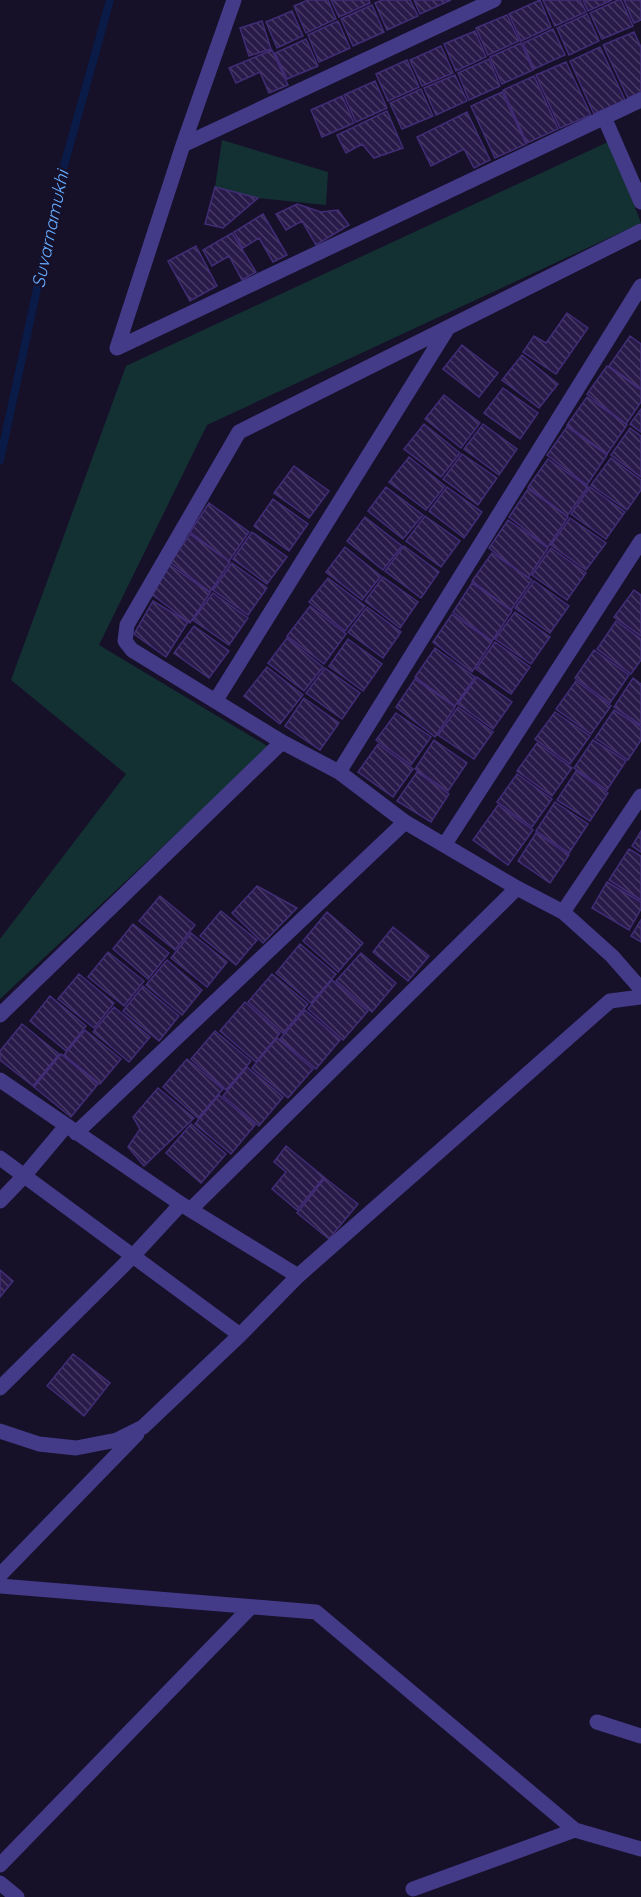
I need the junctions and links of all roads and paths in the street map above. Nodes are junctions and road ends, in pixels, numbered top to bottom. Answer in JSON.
{"nodes":[{"id":1,"x":234,"y":0,"type":"edge"},
{"id":2,"x":495,"y":0,"type":"edge"},
{"id":3,"x":640,"y":104,"type":"edge"},
{"id":4,"x":604,"y":117,"type":"junction"},
{"id":5,"x":183,"y":145,"type":"junction"},
{"id":6,"x":641,"y":202,"type":"edge"},
{"id":7,"x":641,"y":231,"type":"edge"},
{"id":8,"x":641,"y":286,"type":"edge"},
{"id":9,"x":446,"y":330,"type":"junction"},
{"id":10,"x":641,"y":541,"type":"edge"},
{"id":11,"x":216,"y":700,"type":"junction"},
{"id":12,"x":282,"y":742,"type":"junction"},
{"id":13,"x":339,"y":772,"type":"junction"},
{"id":14,"x":641,"y":796,"type":"edge"},
{"id":15,"x":405,"y":822,"type":"junction"},
{"id":16,"x":445,"y":844,"type":"junction"},
{"id":17,"x":517,"y":888,"type":"junction"},
{"id":18,"x":563,"y":912,"type":"junction"},
{"id":19,"x":641,"y":989,"type":"edge"},
{"id":20,"x":641,"y":997,"type":"edge"},
{"id":21,"x":0,"y":1015,"type":"edge"},
{"id":22,"x":0,"y":1080,"type":"edge"},
{"id":23,"x":71,"y":1130,"type":"junction"},
{"id":24,"x":0,"y":1158,"type":"edge"},
{"id":25,"x":24,"y":1176,"type":"junction"},
{"id":26,"x":0,"y":1200,"type":"edge"},
{"id":27,"x":186,"y":1206,"type":"junction"},
{"id":28,"x":132,"y":1257,"type":"junction"},
{"id":29,"x":298,"y":1276,"type":"junction"},
{"id":30,"x":240,"y":1335,"type":"junction"},
{"id":31,"x":0,"y":1388,"type":"edge"},
{"id":32,"x":143,"y":1427,"type":"junction"},
{"id":33,"x":0,"y":1431,"type":"edge"},
{"id":34,"x":0,"y":1575,"type":"edge"},
{"id":35,"x":0,"y":1586,"type":"edge"},
{"id":36,"x":251,"y":1607,"type":"junction"},
{"id":37,"x":597,"y":1722,"type":"dead end"},
{"id":38,"x":641,"y":1736,"type":"edge"},
{"id":39,"x":575,"y":1830,"type":"junction"},
{"id":40,"x":641,"y":1849,"type":"edge"},
{"id":41,"x":0,"y":1865,"type":"edge"},
{"id":42,"x":0,"y":1883,"type":"edge"},
{"id":43,"x":413,"y":1889,"type":"dead end"},
{"id":44,"x":17,"y":1897,"type":"edge"}],
"edges":[{"from":1,"to":5,"type":"street"},
{"from":2,"to":5,"type":"street"},
{"from":3,"to":4,"type":"street"},
{"from":4,"to":5,"type":"street"},
{"from":4,"to":6,"type":"street"},
{"from":7,"to":9,"type":"street"},
{"from":8,"to":13,"type":"street"},
{"from":9,"to":11,"type":"street"},
{"from":9,"to":11,"type":"street"},
{"from":10,"to":16,"type":"street"},
{"from":11,"to":12,"type":"street"},
{"from":12,"to":13,"type":"street"},
{"from":12,"to":21,"type":"street"},
{"from":13,"to":15,"type":"street"},
{"from":14,"to":18,"type":"street"},
{"from":15,"to":16,"type":"street"},
{"from":15,"to":23,"type":"street"},
{"from":16,"to":17,"type":"street"},
{"from":17,"to":18,"type":"street"},
{"from":17,"to":27,"type":"street"},
{"from":18,"to":19,"type":"street"},
{"from":20,"to":29,"type":"street"},
{"from":22,"to":23,"type":"street"},
{"from":23,"to":25,"type":"street"},
{"from":23,"to":27,"type":"street"},
{"from":24,"to":25,"type":"street"},
{"from":25,"to":26,"type":"street"},
{"from":25,"to":28,"type":"street"},
{"from":27,"to":28,"type":"street"},
{"from":27,"to":29,"type":"street"},
{"from":28,"to":30,"type":"street"},
{"from":28,"to":31,"type":"street"},
{"from":29,"to":30,"type":"street"},
{"from":30,"to":32,"type":"street"},
{"from":32,"to":33,"type":"street"},
{"from":32,"to":34,"type":"street"},
{"from":35,"to":36,"type":"street"},
{"from":36,"to":39,"type":"street"},
{"from":36,"to":41,"type":"street"},
{"from":37,"to":38,"type":"street"},
{"from":39,"to":40,"type":"street"},
{"from":39,"to":43,"type":"street"},
{"from":42,"to":44,"type":"street"}]}
